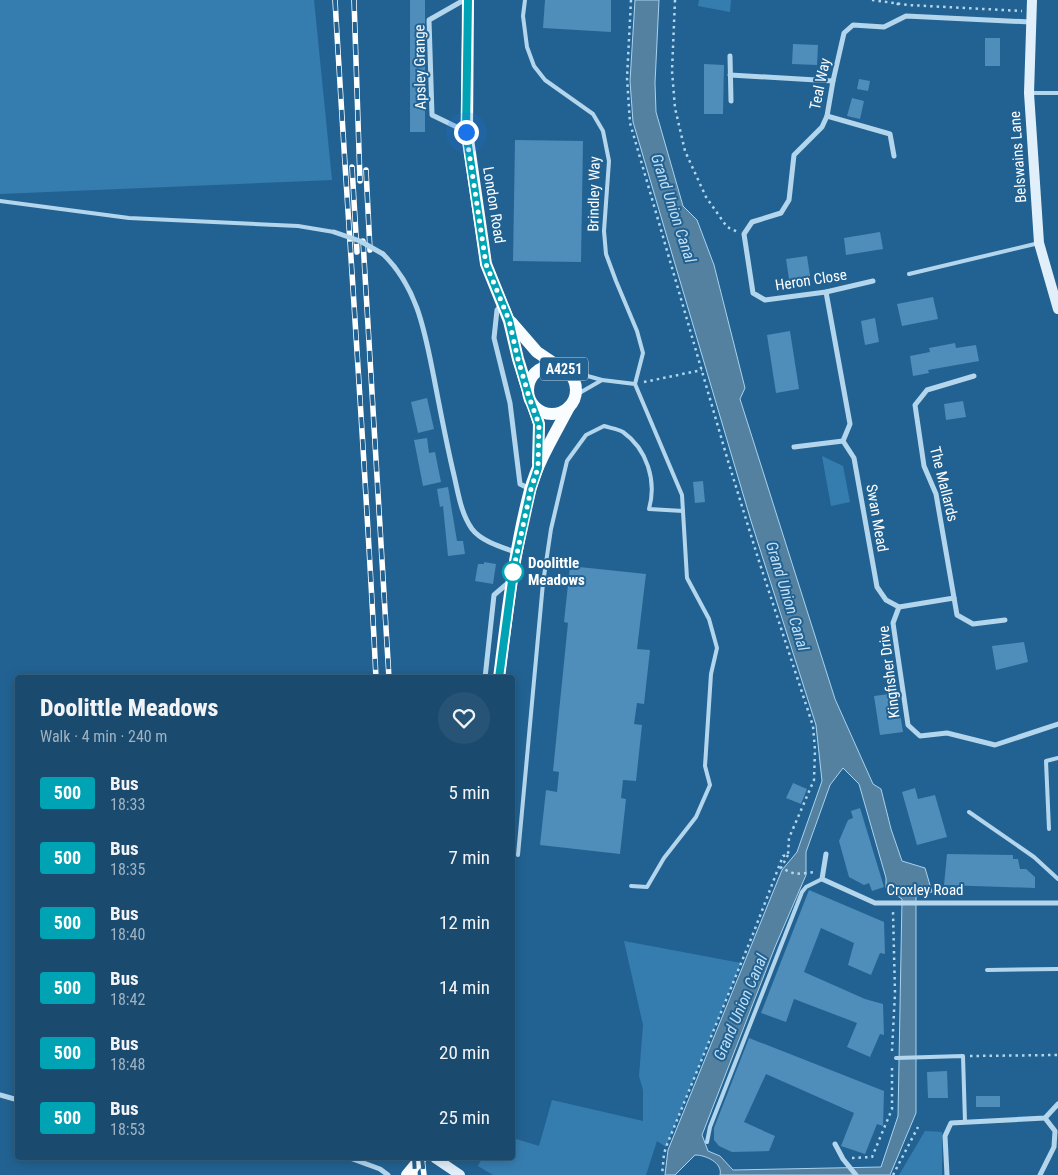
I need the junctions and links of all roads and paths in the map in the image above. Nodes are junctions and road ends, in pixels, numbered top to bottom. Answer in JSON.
{"nodes":[{"id":1,"x":464,"y":0,"type":"edge"},
{"id":2,"x":468,"y":0,"type":"edge"},
{"id":3,"x":524,"y":0,"type":"edge"},
{"id":4,"x":631,"y":0,"type":"edge"},
{"id":5,"x":675,"y":0,"type":"edge"},
{"id":6,"x":872,"y":0,"type":"edge"},
{"id":7,"x":901,"y":0,"type":"edge"},
{"id":8,"x":1032,"y":0,"type":"edge"},
{"id":9,"x":898,"y":4,"type":"junction"},
{"id":10,"x":1031,"y":11,"type":"junction"},
{"id":11,"x":1030,"y":22,"type":"junction"},
{"id":12,"x":730,"y":56,"type":"dead end"},
{"id":13,"x":730,"y":75,"type":"junction"},
{"id":14,"x":833,"y":81,"type":"junction"},
{"id":15,"x":1029,"y":93,"type":"junction"},
{"id":16,"x":1058,"y":93,"type":"edge"},
{"id":17,"x":732,"y":101,"type":"dead end"},
{"id":18,"x":827,"y":116,"type":"junction"},
{"id":19,"x":466,"y":132,"type":"junction"},
{"id":20,"x":894,"y":156,"type":"dead end"},
{"id":21,"x":0,"y":201,"type":"edge"},
{"id":22,"x":334,"y":232,"type":"joint"},
{"id":23,"x":744,"y":234,"type":"junction"},
{"id":24,"x":1039,"y":243,"type":"junction"},
{"id":25,"x":909,"y":274,"type":"dead end"},
{"id":26,"x":873,"y":282,"type":"dead end"},
{"id":27,"x":826,"y":292,"type":"junction"},
{"id":28,"x":502,"y":302,"type":"junction"},
{"id":29,"x":1058,"y":309,"type":"edge"},
{"id":30,"x":509,"y":320,"type":"junction"},
{"id":31,"x":562,"y":368,"type":"junction"},
{"id":32,"x":702,"y":370,"type":"junction"},
{"id":33,"x":974,"y":376,"type":"dead end"},
{"id":34,"x":602,"y":380,"type":"junction"},
{"id":35,"x":635,"y":384,"type":"junction"},
{"id":36,"x":528,"y":391,"type":"junction"},
{"id":37,"x":576,"y":395,"type":"junction"},
{"id":38,"x":533,"y":405,"type":"junction"},
{"id":39,"x":569,"y":407,"type":"junction"},
{"id":40,"x":843,"y":442,"type":"junction"},
{"id":41,"x":794,"y":447,"type":"dead end"},
{"id":42,"x":538,"y":468,"type":"junction"},
{"id":43,"x":531,"y":489,"type":"junction"},
{"id":44,"x":683,"y":511,"type":"junction"},
{"id":45,"x":517,"y":552,"type":"junction"},
{"id":46,"x":512,"y":580,"type":"junction"},
{"id":47,"x":954,"y":598,"type":"junction"},
{"id":48,"x":886,"y":600,"type":"joint"},
{"id":49,"x":899,"y":607,"type":"junction"},
{"id":50,"x":1006,"y":620,"type":"dead end"},
{"id":51,"x":485,"y":675,"type":"edge"},
{"id":52,"x":499,"y":675,"type":"edge"},
{"id":53,"x":1058,"y":724,"type":"edge"},
{"id":54,"x":1058,"y":758,"type":"edge"},
{"id":55,"x":969,"y":812,"type":"dead end"},
{"id":56,"x":1049,"y":829,"type":"dead end"},
{"id":57,"x":826,"y":854,"type":"dead end"},
{"id":58,"x":518,"y":855,"type":"dead end"},
{"id":59,"x":788,"y":855,"type":"junction"},
{"id":60,"x":816,"y":872,"type":"dead end"},
{"id":61,"x":822,"y":879,"type":"junction"},
{"id":62,"x":1058,"y":879,"type":"edge"},
{"id":63,"x":631,"y":886,"type":"dead end"},
{"id":64,"x":894,"y":903,"type":"junction"},
{"id":65,"x":1058,"y":903,"type":"edge"},
{"id":66,"x":1058,"y":968,"type":"edge"},
{"id":67,"x":986,"y":970,"type":"dead end"},
{"id":68,"x":1058,"y":1055,"type":"edge"},
{"id":69,"x":964,"y":1056,"type":"junction"},
{"id":70,"x":896,"y":1058,"type":"dead end"},
{"id":71,"x":0,"y":1096,"type":"edge"},
{"id":72,"x":15,"y":1099,"type":"edge"},
{"id":73,"x":1058,"y":1104,"type":"edge"},
{"id":74,"x":1045,"y":1118,"type":"junction"},
{"id":75,"x":966,"y":1122,"type":"junction"},
{"id":76,"x":918,"y":1127,"type":"dead end"},
{"id":77,"x":707,"y":1142,"type":"dead end"},
{"id":78,"x":835,"y":1144,"type":"dead end"},
{"id":79,"x":843,"y":1159,"type":"junction"},
{"id":80,"x":355,"y":1160,"type":"edge"},
{"id":81,"x":419,"y":1160,"type":"edge"},
{"id":82,"x":438,"y":1160,"type":"edge"},
{"id":83,"x":388,"y":1175,"type":"edge"},
{"id":84,"x":407,"y":1175,"type":"edge"},
{"id":85,"x":460,"y":1175,"type":"edge"},
{"id":86,"x":662,"y":1175,"type":"edge"},
{"id":87,"x":856,"y":1175,"type":"edge"},
{"id":88,"x":893,"y":1175,"type":"edge"},
{"id":89,"x":947,"y":1175,"type":"edge"},
{"id":90,"x":1040,"y":1175,"type":"edge"}],
"edges":[{"from":1,"to":19,"type":"street","name":"Apsley Grange"},
{"from":2,"to":19,"type":"main road","name":"London Road","number":"A4251"},
{"from":3,"to":35,"type":"lane","name":"Brindley Way"},
{"from":4,"to":32,"type":"path"},
{"from":5,"to":23,"type":"path"},
{"from":6,"to":9,"type":"path"},
{"from":7,"to":9,"type":"path"},
{"from":8,"to":10,"type":"street","name":"Belswains Lane"},
{"from":9,"to":10,"type":"path"},
{"from":10,"to":11,"type":"street","name":"Belswains Lane"},
{"from":11,"to":14,"type":"street","name":"Teal Way"},
{"from":11,"to":15,"type":"street","name":"Belswains Lane"},
{"from":12,"to":13,"type":"street"},
{"from":13,"to":14,"type":"street"},
{"from":13,"to":17,"type":"street"},
{"from":14,"to":18,"type":"street","name":"Teal Way"},
{"from":15,"to":16,"type":"lane"},
{"from":15,"to":24,"type":"street","name":"Belswains Lane"},
{"from":18,"to":20,"type":"street"},
{"from":18,"to":23,"type":"street","name":"Teal Way"},
{"from":19,"to":28,"type":"main road","name":"London Road","number":"A4251"},
{"from":21,"to":22,"type":"lane"},
{"from":22,"to":45,"type":"street","bridge":true},
{"from":23,"to":27,"type":"street","name":"Heron Close"},
{"from":24,"to":25,"type":"lane"},
{"from":24,"to":29,"type":"street","name":"Belswains Lane"},
{"from":26,"to":27,"type":"street","name":"Heron Close"},
{"from":27,"to":40,"type":"street"},
{"from":28,"to":30,"type":"main road","name":"London Road","number":"A4251"},
{"from":28,"to":43,"type":"street"},
{"from":30,"to":31,"type":"main road","name":"London Road","number":"A4251"},
{"from":30,"to":36,"type":"main road","name":"London Road","number":"A4251"},
{"from":31,"to":34,"type":"lane"},
{"from":31,"to":36,"type":"main road","number":"A4251"},
{"from":31,"to":37,"type":"main road","number":"A4251"},
{"from":32,"to":35,"type":"path"},
{"from":32,"to":59,"type":"path"},
{"from":33,"to":47,"type":"street","name":"The Mallards"},
{"from":34,"to":35,"type":"lane"},
{"from":34,"to":37,"type":"lane"},
{"from":35,"to":44,"type":"lane"},
{"from":36,"to":38,"type":"main road","number":"A4251"},
{"from":37,"to":39,"type":"main road","number":"A4251"},
{"from":38,"to":39,"type":"main road"},
{"from":38,"to":42,"type":"main road","number":"A4251"},
{"from":39,"to":42,"type":"main road","number":"A4251"},
{"from":40,"to":41,"type":"street"},
{"from":40,"to":48,"type":"street","name":"Swan Mead"},
{"from":42,"to":43,"type":"main road","number":"A4251"},
{"from":43,"to":45,"type":"main road","number":"A4251"},
{"from":44,"to":58,"type":"lane"},
{"from":44,"to":63,"type":"lane"},
{"from":45,"to":46,"type":"main road","number":"A4251"},
{"from":46,"to":51,"type":"street"},
{"from":46,"to":52,"type":"main road","number":"A4251"},
{"from":47,"to":49,"type":"street","name":"Kingfisher Drive"},
{"from":47,"to":50,"type":"street","name":"The Mallards"},
{"from":48,"to":49,"type":"street","name":"Kingfisher Drive"},
{"from":49,"to":53,"type":"street","name":"Kingfisher Drive"},
{"from":54,"to":56,"type":"lane"},
{"from":55,"to":62,"type":"lane"},
{"from":57,"to":61,"type":"street"},
{"from":59,"to":60,"type":"path"},
{"from":59,"to":86,"type":"path"},
{"from":61,"to":64,"type":"street","name":"Croxley Road"},
{"from":61,"to":77,"type":"lane"},
{"from":64,"to":65,"type":"street","name":"Croxley Road"},
{"from":64,"to":79,"type":"path"},
{"from":66,"to":67,"type":"lane"},
{"from":68,"to":69,"type":"path"},
{"from":69,"to":70,"type":"lane"},
{"from":69,"to":75,"type":"lane"},
{"from":71,"to":72,"type":"street"},
{"from":73,"to":74,"type":"street"},
{"from":74,"to":75,"type":"street"},
{"from":74,"to":90,"type":"street"},
{"from":75,"to":89,"type":"street"},
{"from":76,"to":88,"type":"path"},
{"from":78,"to":79,"type":"street"},
{"from":79,"to":87,"type":"street"},
{"from":80,"to":83,"type":"street"},
{"from":81,"to":84,"type":"main road"},
{"from":82,"to":85,"type":"street"}]}
